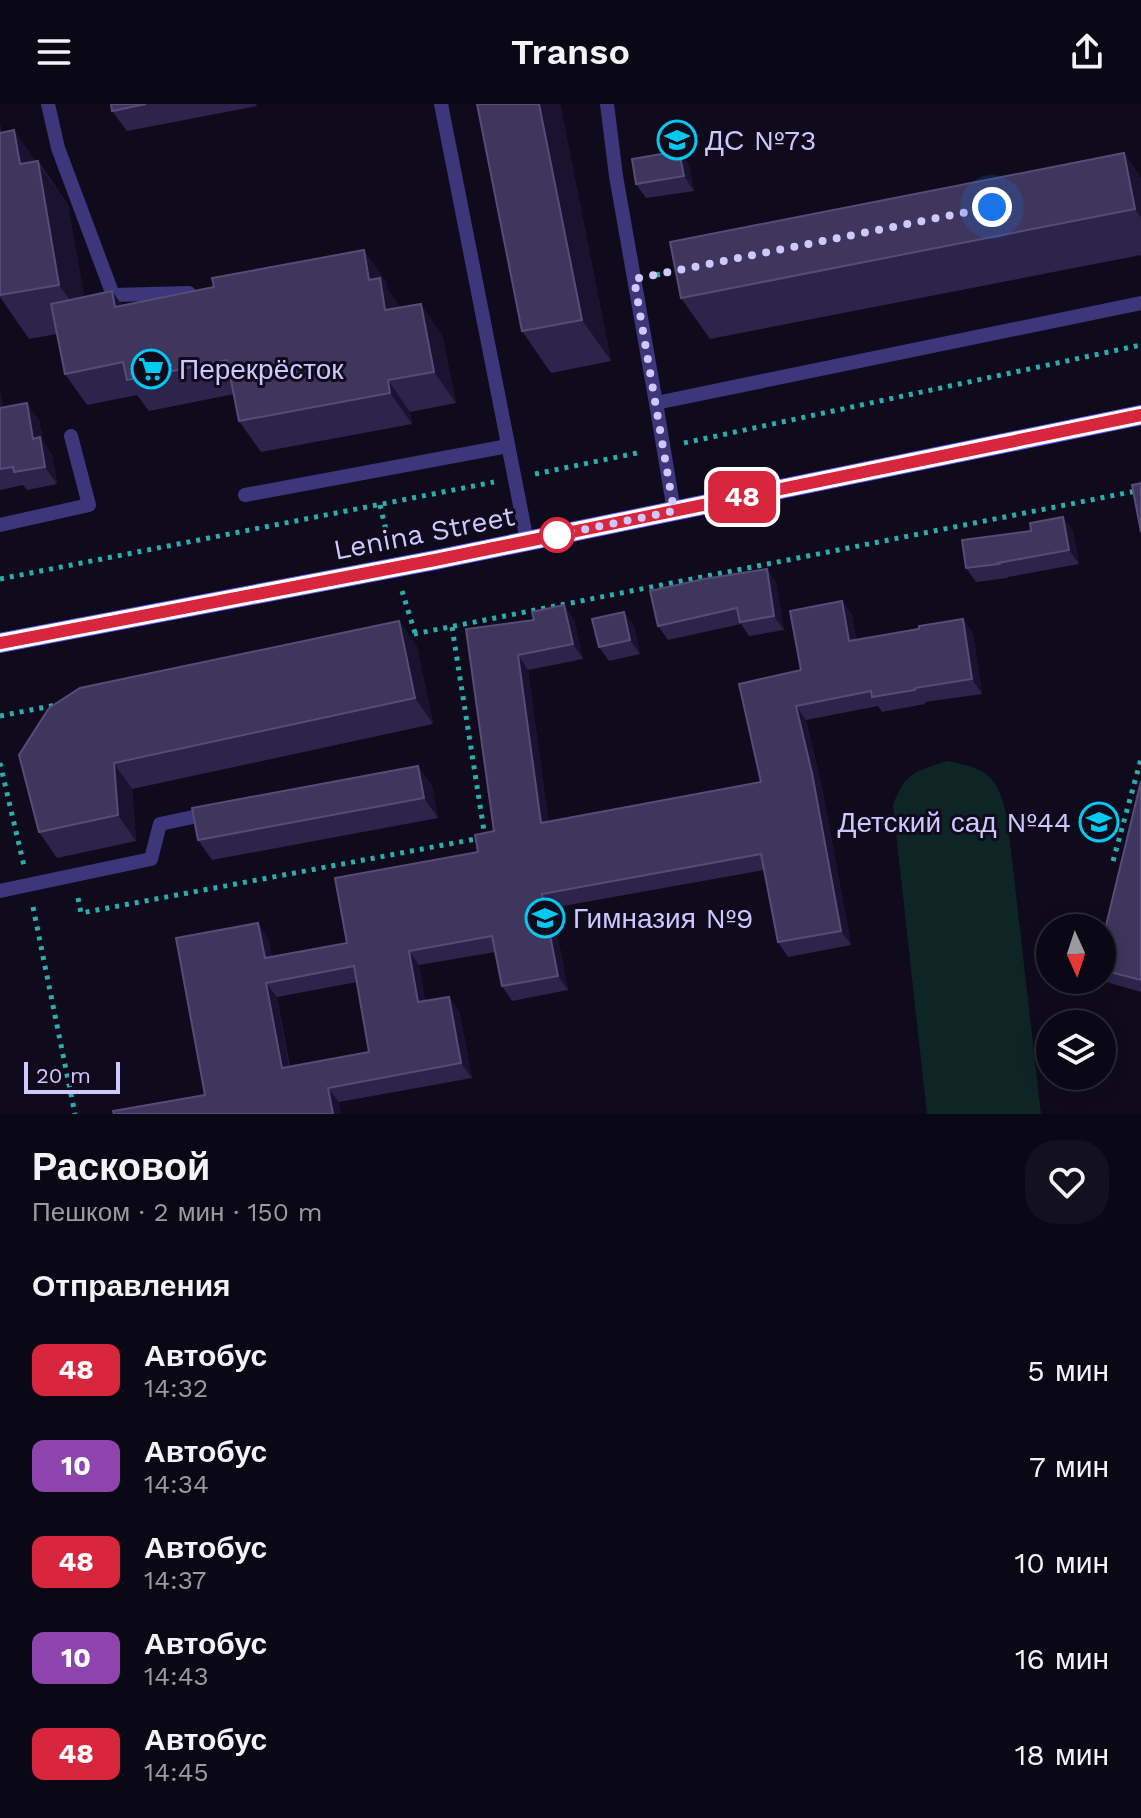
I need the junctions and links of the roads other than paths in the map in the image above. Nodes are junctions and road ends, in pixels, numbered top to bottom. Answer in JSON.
{"nodes":[{"id":1,"x":48,"y":104,"type":"edge"},
{"id":2,"x":441,"y":104,"type":"edge"},
{"id":3,"x":607,"y":104,"type":"edge"},
{"id":4,"x":189,"y":293,"type":"edge"},
{"id":5,"x":1141,"y":303,"type":"edge"},
{"id":6,"x":656,"y":403,"type":"junction"},
{"id":7,"x":1141,"y":415,"type":"edge"},
{"id":8,"x":71,"y":436,"type":"dead end"},
{"id":9,"x":508,"y":446,"type":"junction"},
{"id":10,"x":245,"y":495,"type":"dead end"},
{"id":11,"x":674,"y":511,"type":"junction"},
{"id":12,"x":0,"y":525,"type":"edge"},
{"id":13,"x":527,"y":541,"type":"junction"},
{"id":14,"x":0,"y":643,"type":"edge"},
{"id":15,"x":222,"y":811,"type":"edge"},
{"id":16,"x":0,"y":891,"type":"edge"}],
"edges":[{"from":1,"to":4,"type":"lane"},
{"from":2,"to":9,"type":"lane"},
{"from":3,"to":6,"type":"lane"},
{"from":5,"to":6,"type":"lane"},
{"from":6,"to":11,"type":"lane"},
{"from":7,"to":11,"type":"main road","name":"Lenina Street"},
{"from":8,"to":12,"type":"lane"},
{"from":9,"to":10,"type":"lane"},
{"from":9,"to":13,"type":"lane"},
{"from":11,"to":13,"type":"main road","name":"Lenina Street"},
{"from":13,"to":14,"type":"main road","name":"Lenina Street"},
{"from":15,"to":16,"type":"lane"}]}
